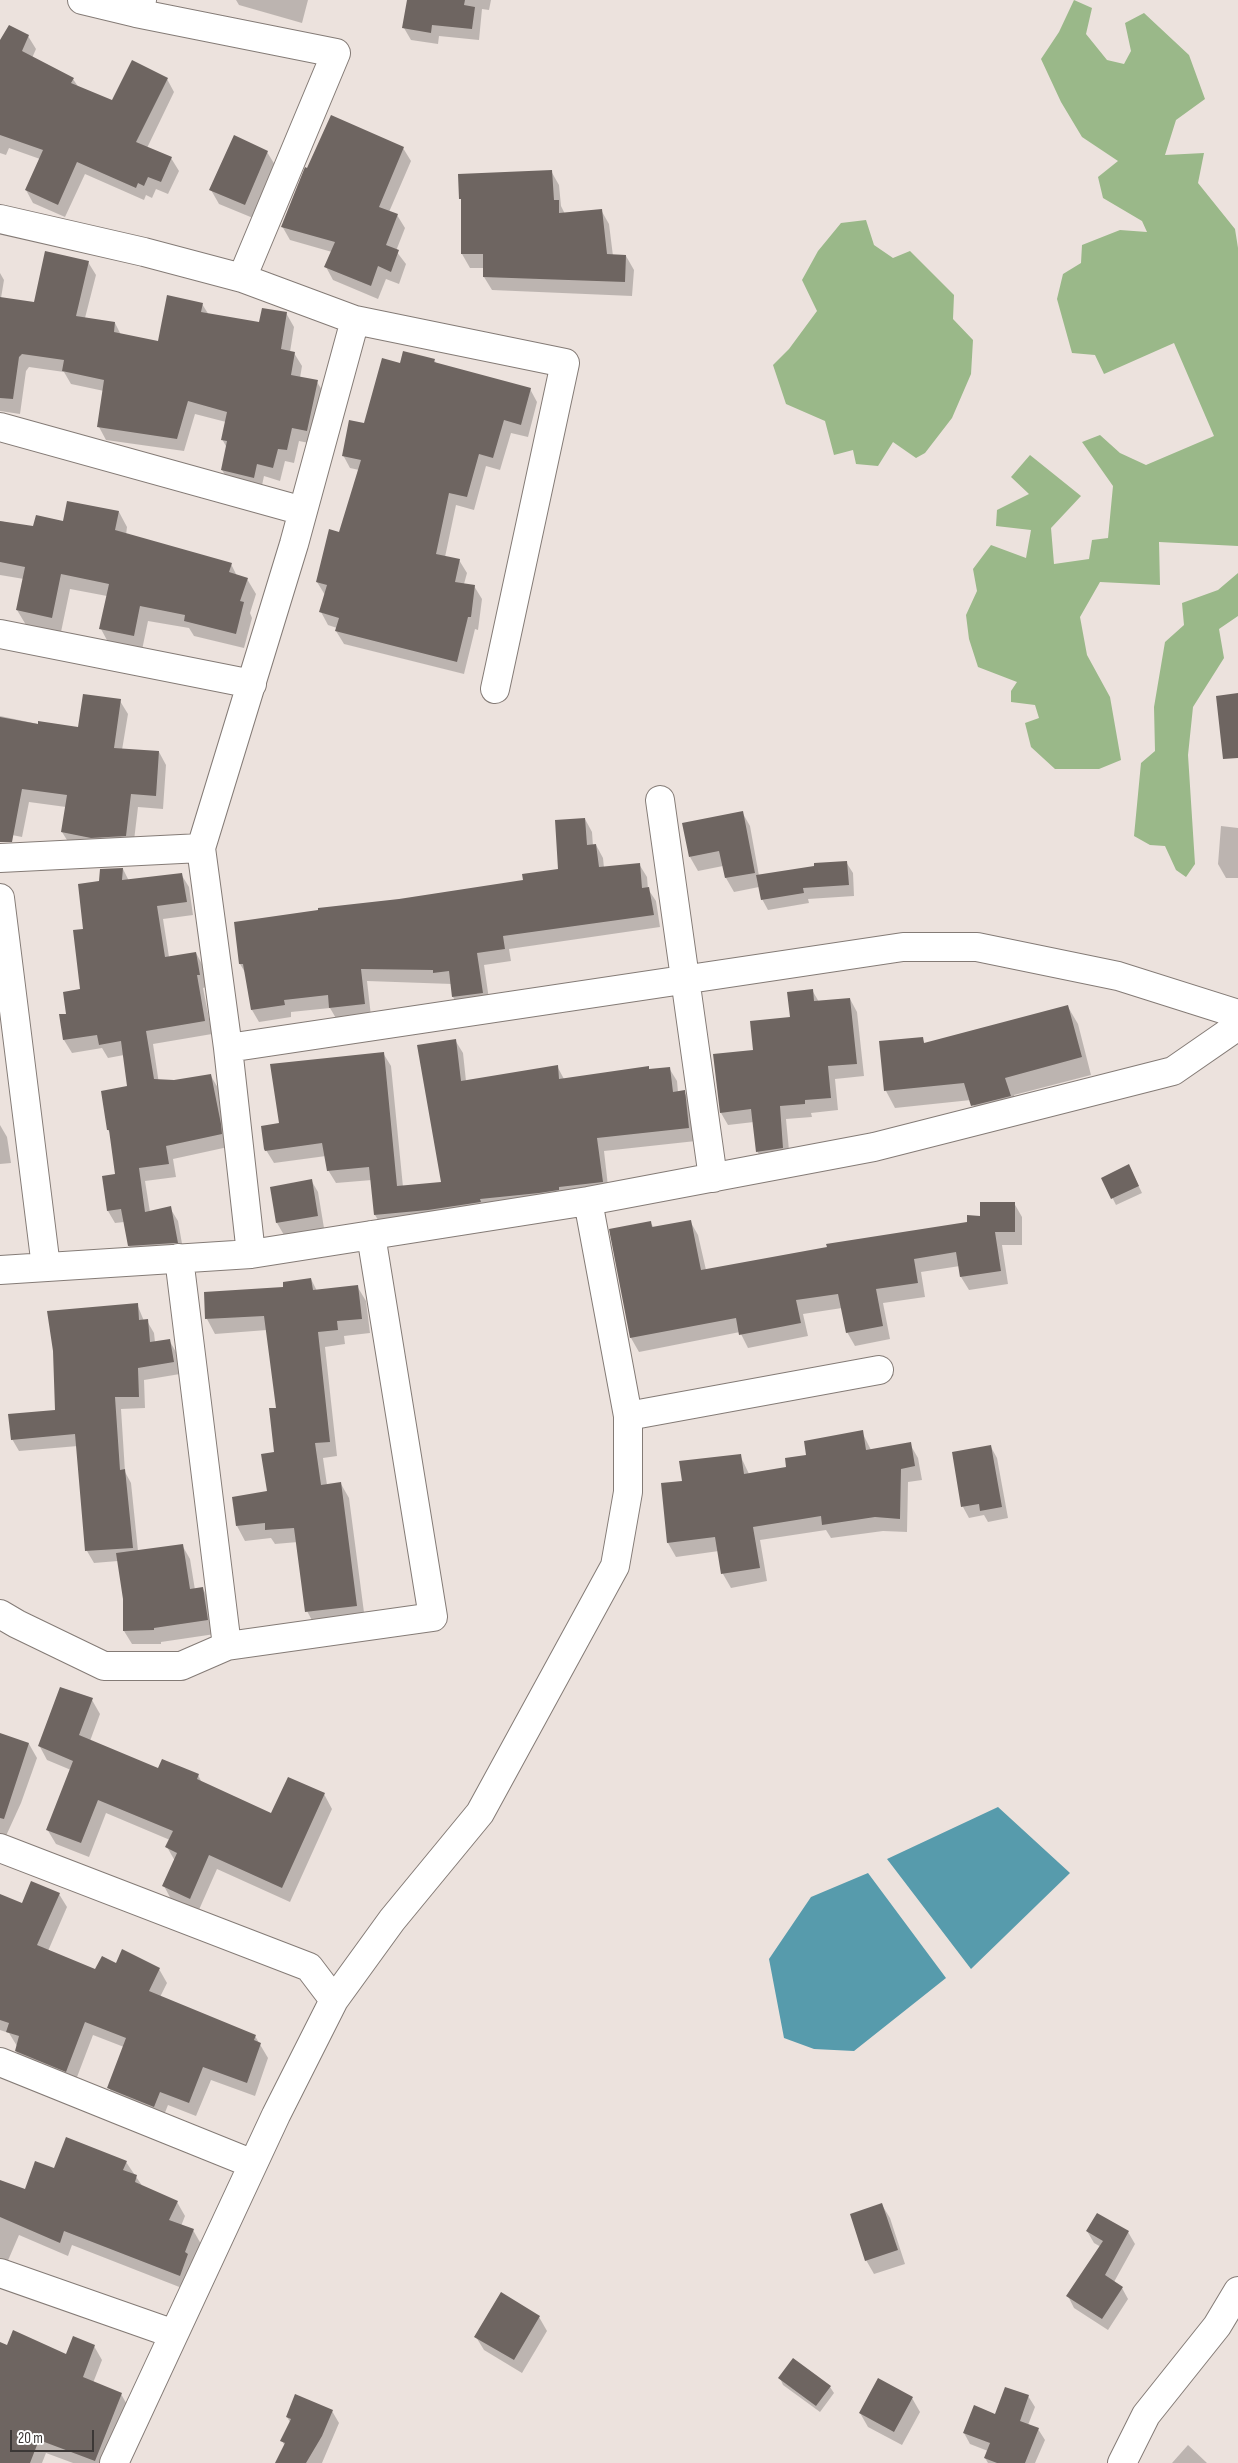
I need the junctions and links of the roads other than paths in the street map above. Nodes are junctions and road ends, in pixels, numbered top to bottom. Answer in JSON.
{"nodes":[{"id":1,"x":82,"y":0,"type":"edge"},
{"id":2,"x":139,"y":7,"type":"edge"},
{"id":3,"x":0,"y":219,"type":"edge"},
{"id":4,"x":242,"y":278,"type":"junction"},
{"id":5,"x":355,"y":320,"type":"junction"},
{"id":6,"x":0,"y":427,"type":"edge"},
{"id":7,"x":303,"y":511,"type":"junction"},
{"id":8,"x":0,"y":634,"type":"edge"},
{"id":9,"x":252,"y":684,"type":"junction"},
{"id":10,"x":495,"y":689,"type":"dead end"},
{"id":11,"x":660,"y":800,"type":"dead end"},
{"id":12,"x":201,"y":848,"type":"junction"},
{"id":13,"x":0,"y":858,"type":"edge"},
{"id":14,"x":0,"y":898,"type":"edge"},
{"id":15,"x":683,"y":980,"type":"junction"},
{"id":16,"x":1238,"y":1014,"type":"edge"},
{"id":17,"x":1238,"y":1026,"type":"edge"},
{"id":18,"x":228,"y":1048,"type":"junction"},
{"id":19,"x":713,"y":1178,"type":"junction"},
{"id":20,"x":588,"y":1201,"type":"junction"},
{"id":21,"x":371,"y":1235,"type":"junction"},
{"id":22,"x":251,"y":1254,"type":"junction"},
{"id":23,"x":178,"y":1258,"type":"junction"},
{"id":24,"x":46,"y":1267,"type":"junction"},
{"id":25,"x":0,"y":1270,"type":"edge"},
{"id":26,"x":880,"y":1370,"type":"dead end"},
{"id":27,"x":628,"y":1416,"type":"junction"},
{"id":28,"x":0,"y":1614,"type":"edge"},
{"id":29,"x":228,"y":1646,"type":"junction"},
{"id":30,"x":0,"y":1848,"type":"edge"},
{"id":31,"x":334,"y":2000,"type":"junction"},
{"id":32,"x":0,"y":2062,"type":"edge"},
{"id":33,"x":253,"y":2164,"type":"junction"},
{"id":34,"x":0,"y":2273,"type":"edge"},
{"id":35,"x":1238,"y":2291,"type":"edge"},
{"id":36,"x":174,"y":2334,"type":"junction"},
{"id":37,"x":114,"y":2463,"type":"edge"},
{"id":38,"x":1122,"y":2463,"type":"edge"}],
"edges":[{"from":1,"to":2,"type":"street"},
{"from":2,"to":4,"type":"street"},
{"from":3,"to":4,"type":"street"},
{"from":4,"to":5,"type":"street"},
{"from":5,"to":7,"type":"street"},
{"from":5,"to":10,"type":"street"},
{"from":6,"to":7,"type":"street"},
{"from":7,"to":9,"type":"street"},
{"from":8,"to":9,"type":"street"},
{"from":9,"to":12,"type":"street"},
{"from":11,"to":15,"type":"street"},
{"from":12,"to":13,"type":"street"},
{"from":12,"to":18,"type":"street"},
{"from":14,"to":24,"type":"street"},
{"from":15,"to":16,"type":"street"},
{"from":15,"to":18,"type":"street"},
{"from":15,"to":19,"type":"street"},
{"from":17,"to":19,"type":"street"},
{"from":18,"to":22,"type":"street"},
{"from":19,"to":20,"type":"street"},
{"from":20,"to":21,"type":"street"},
{"from":20,"to":27,"type":"street"},
{"from":21,"to":22,"type":"street"},
{"from":21,"to":29,"type":"street"},
{"from":22,"to":23,"type":"street"},
{"from":23,"to":24,"type":"street"},
{"from":23,"to":29,"type":"street"},
{"from":24,"to":25,"type":"street"},
{"from":26,"to":27,"type":"street"},
{"from":27,"to":31,"type":"street"},
{"from":28,"to":29,"type":"street"},
{"from":30,"to":31,"type":"street"},
{"from":31,"to":33,"type":"street"},
{"from":32,"to":33,"type":"street"},
{"from":33,"to":36,"type":"street"},
{"from":34,"to":36,"type":"street"},
{"from":35,"to":38,"type":"street"},
{"from":36,"to":37,"type":"street"}]}
